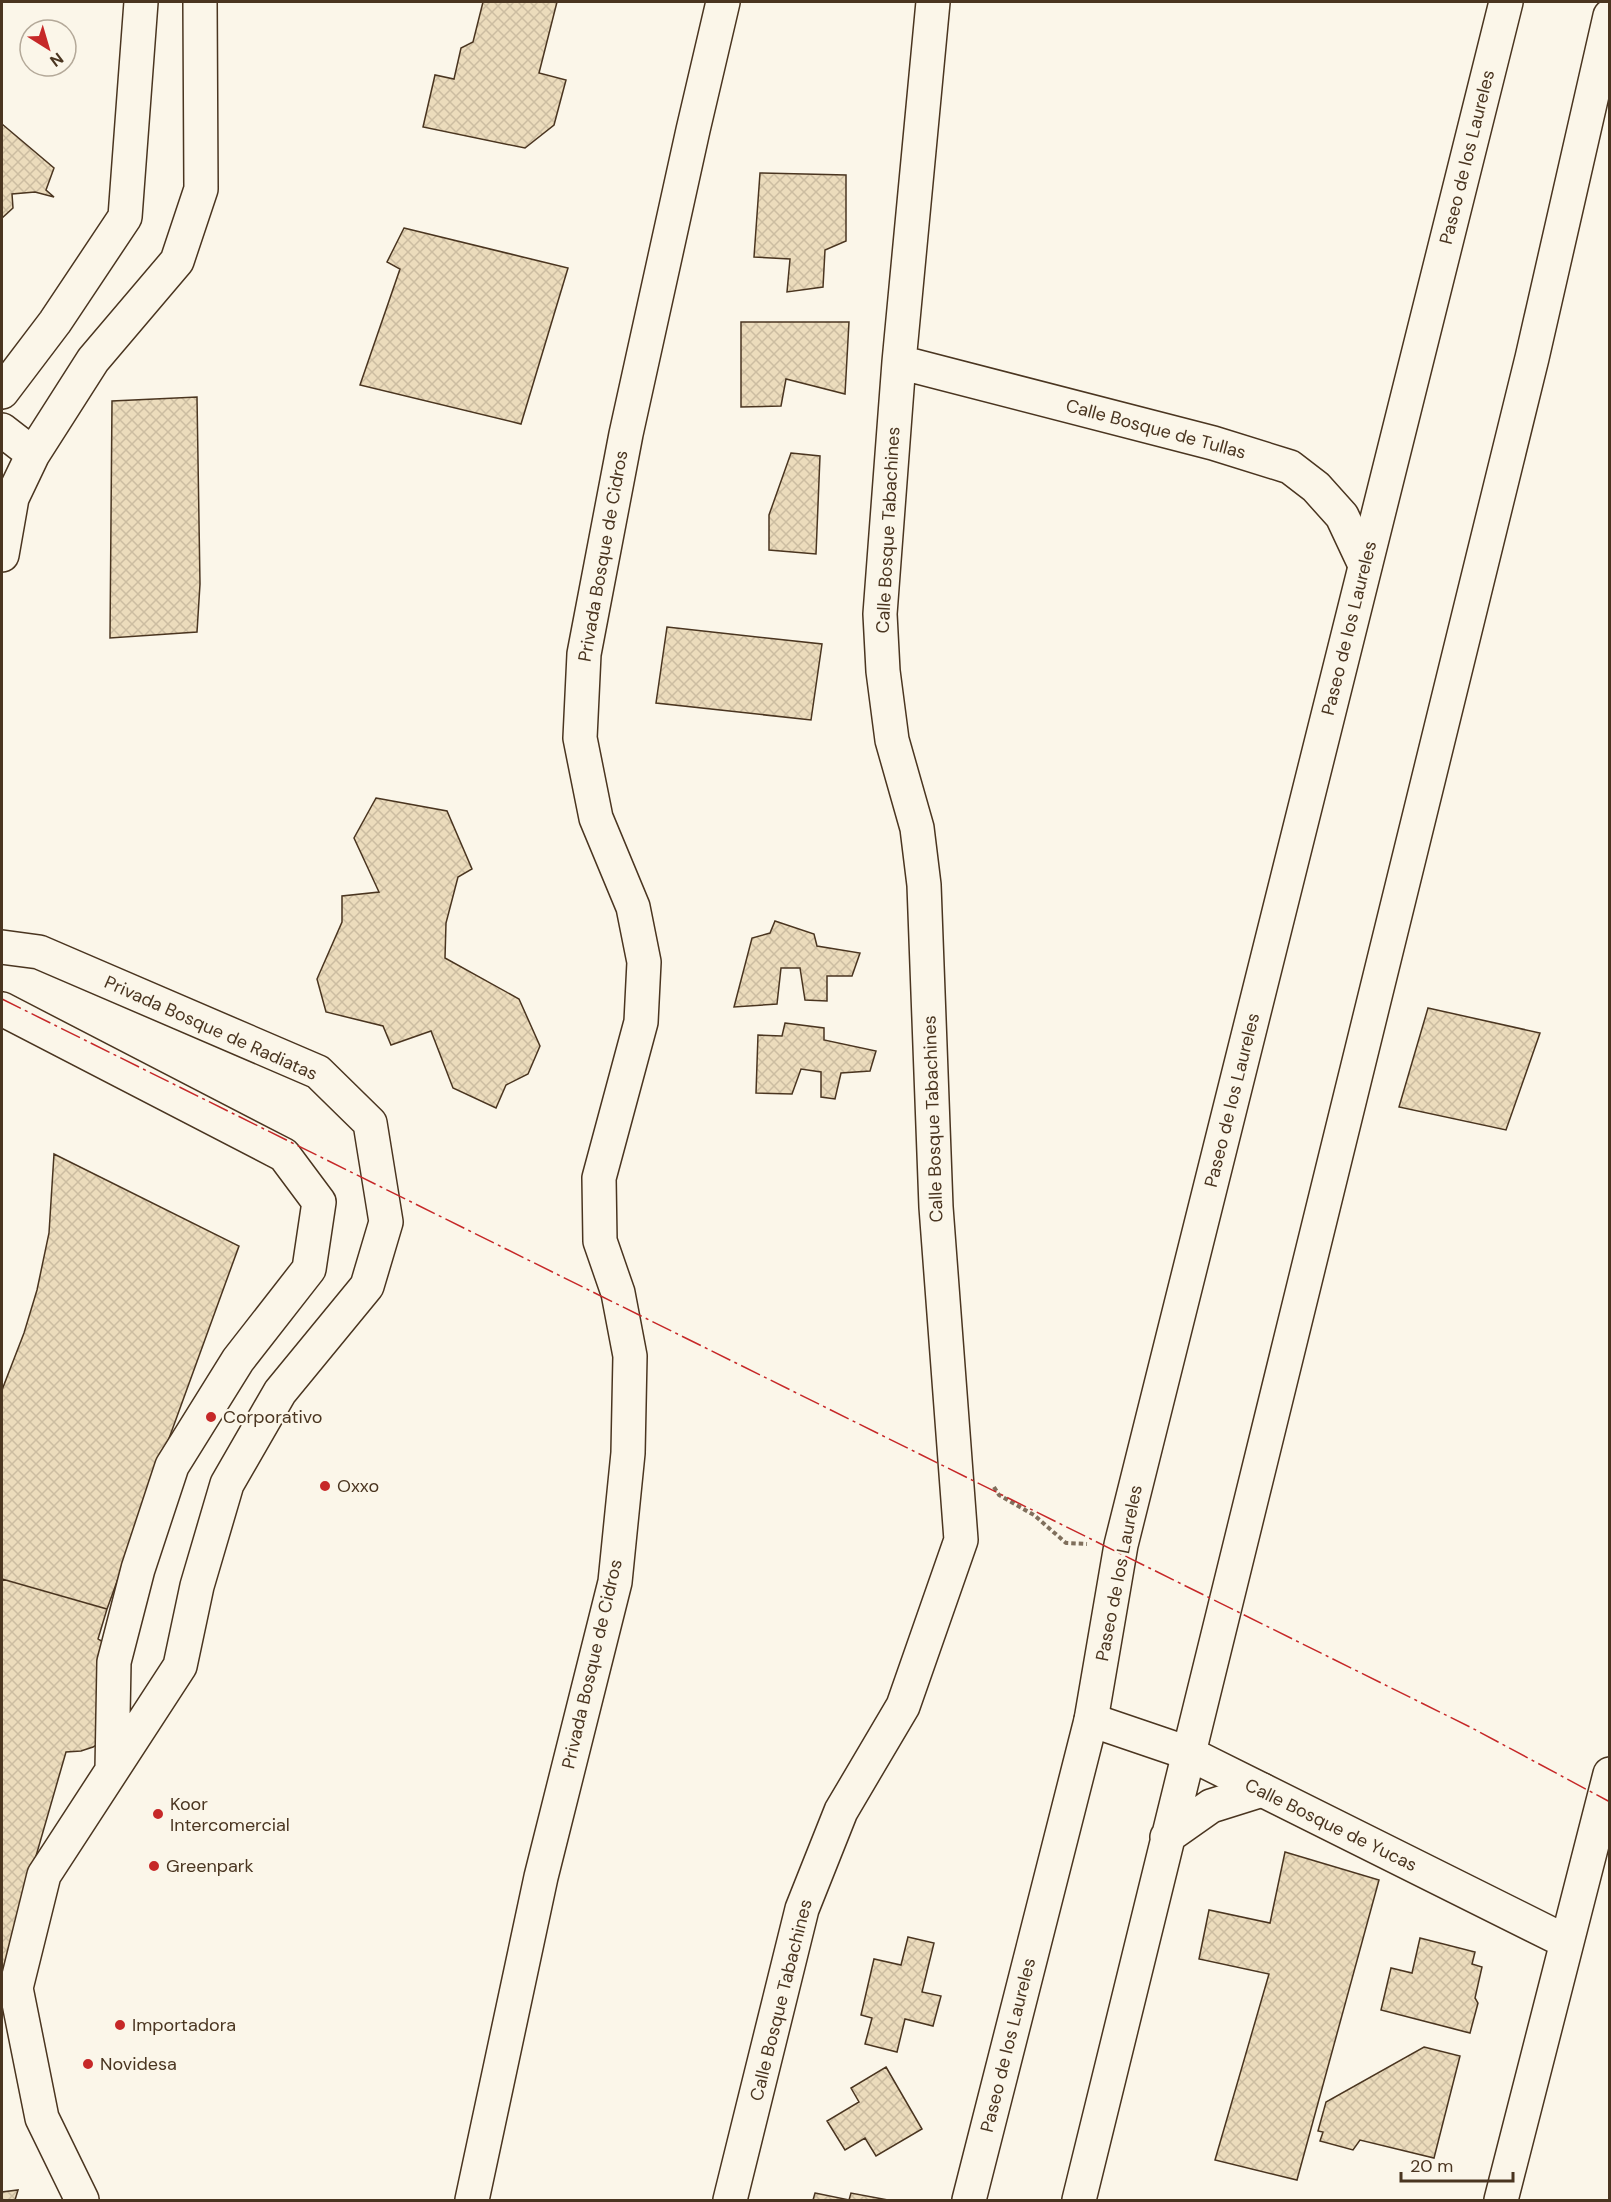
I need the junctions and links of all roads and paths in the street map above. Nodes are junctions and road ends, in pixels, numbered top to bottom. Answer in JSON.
{"nodes":[{"id":1,"x":141,"y":2,"type":"edge"},
{"id":2,"x":200,"y":2,"type":"edge"},
{"id":3,"x":723,"y":2,"type":"edge"},
{"id":4,"x":933,"y":2,"type":"edge"},
{"id":5,"x":1506,"y":2,"type":"edge"},
{"id":6,"x":1610,"y":16,"type":"edge"},
{"id":7,"x":899,"y":362,"type":"junction"},
{"id":8,"x":2,"y":392,"type":"edge"},
{"id":9,"x":2,"y":430,"type":"edge"},
{"id":10,"x":33,"y":454,"type":"junction"},
{"id":11,"x":7,"y":495,"type":"edge"},
{"id":12,"x":2,"y":555,"type":"edge"},
{"id":13,"x":1365,"y":565,"type":"junction"},
{"id":14,"x":2,"y":947,"type":"edge"},
{"id":15,"x":2,"y":1009,"type":"edge"},
{"id":16,"x":993,"y":1486,"type":"dead end"},
{"id":17,"x":1121,"y":1545,"type":"junction"},
{"id":18,"x":1091,"y":1720,"type":"junction"},
{"id":19,"x":1188,"y":1753,"type":"junction"},
{"id":20,"x":112,"y":1770,"type":"junction"},
{"id":21,"x":1610,"y":1774,"type":"edge"},
{"id":22,"x":1262,"y":1790,"type":"junction"},
{"id":23,"x":1167,"y":1837,"type":"junction"},
{"id":24,"x":1567,"y":1942,"type":"junction"},
{"id":25,"x":82,"y":2200,"type":"edge"},
{"id":26,"x":472,"y":2200,"type":"edge"},
{"id":27,"x":730,"y":2200,"type":"edge"},
{"id":28,"x":969,"y":2200,"type":"edge"},
{"id":29,"x":1079,"y":2200,"type":"edge"},
{"id":30,"x":1501,"y":2200,"type":"edge"}],
"edges":[{"from":1,"to":8,"type":"street"},
{"from":2,"to":10,"type":"street"},
{"from":3,"to":26,"type":"street","name":"Privada Bosque de Cidros"},
{"from":4,"to":7,"type":"street","name":"Calle Bosque Tabachines"},
{"from":5,"to":13,"type":"street","name":"Paseo de los Laureles"},
{"from":6,"to":19,"type":"street"},
{"from":7,"to":13,"type":"street","name":"Calle Bosque de Tullas"},
{"from":7,"to":27,"type":"street","name":"Calle Bosque Tabachines"},
{"from":9,"to":10,"type":"street"},
{"from":10,"to":11,"type":"street"},
{"from":11,"to":12,"type":"street"},
{"from":13,"to":17,"type":"street","name":"Paseo de los Laureles"},
{"from":14,"to":20,"type":"street","name":"Privada Bosque de Radiatas"},
{"from":15,"to":20,"type":"street"},
{"from":16,"to":17,"type":"path"},
{"from":17,"to":18,"type":"street","name":"Paseo de los Laureles"},
{"from":18,"to":19,"type":"street","name":"Calle Bosque de Yucas"},
{"from":18,"to":28,"type":"street","name":"Paseo de los Laureles"},
{"from":19,"to":22,"type":"street","name":"Calle Bosque de Yucas"},
{"from":19,"to":23,"type":"street"},
{"from":20,"to":25,"type":"street","name":"Privada Bosque de Radiatas"},
{"from":21,"to":24,"type":"street"},
{"from":22,"to":23,"type":"street"},
{"from":22,"to":24,"type":"street","name":"Calle Bosque de Yucas"},
{"from":23,"to":29,"type":"street"},
{"from":24,"to":30,"type":"street"}]}
